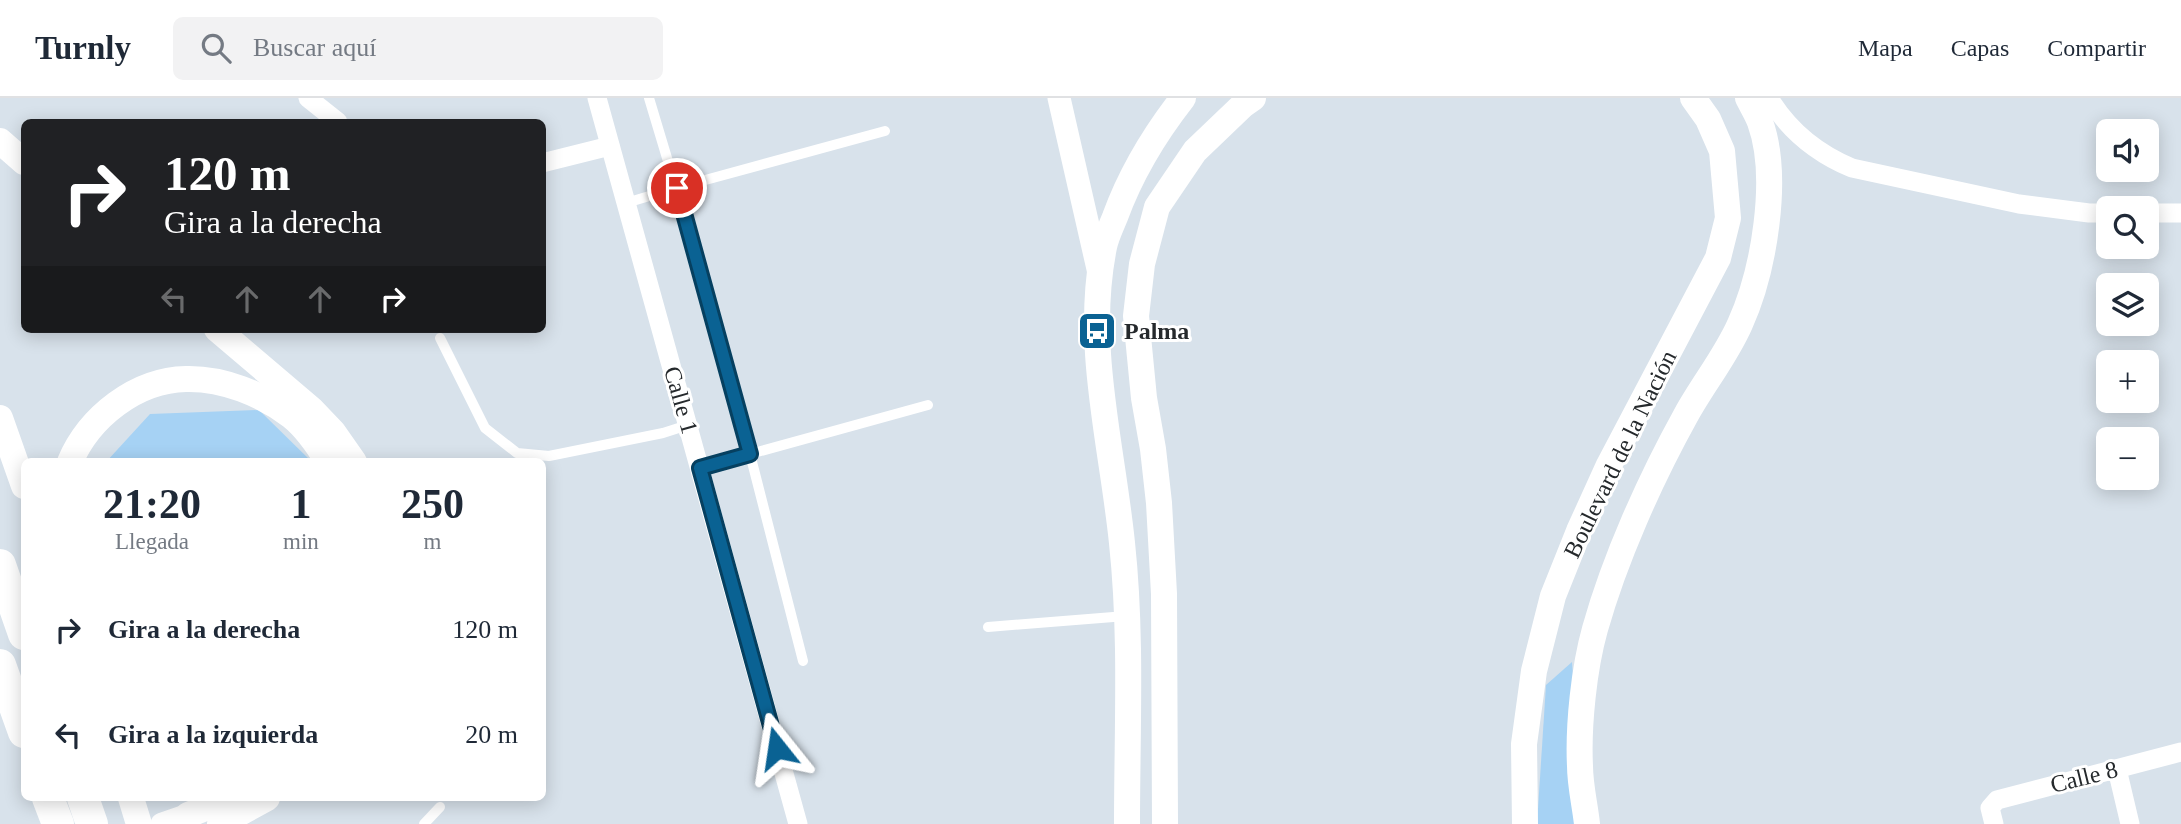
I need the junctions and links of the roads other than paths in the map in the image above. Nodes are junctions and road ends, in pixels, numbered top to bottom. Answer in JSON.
{"nodes":[{"id":1,"x":309,"y":98,"type":"edge"},
{"id":2,"x":597,"y":98,"type":"edge"},
{"id":3,"x":649,"y":98,"type":"edge"},
{"id":4,"x":1059,"y":98,"type":"edge"},
{"id":5,"x":1183,"y":98,"type":"edge"},
{"id":6,"x":1253,"y":98,"type":"edge"},
{"id":7,"x":1693,"y":98,"type":"edge"},
{"id":8,"x":1748,"y":98,"type":"edge"},
{"id":9,"x":1769,"y":98,"type":"edge"},
{"id":10,"x":334,"y":119,"type":"edge"},
{"id":11,"x":885,"y":131,"type":"dead end"},
{"id":12,"x":0,"y":141,"type":"edge"},
{"id":13,"x":610,"y":146,"type":"junction"},
{"id":14,"x":21,"y":159,"type":"edge"},
{"id":15,"x":546,"y":162,"type":"edge"},
{"id":16,"x":677,"y":188,"type":"junction"},
{"id":17,"x":626,"y":202,"type":"junction"},
{"id":18,"x":2096,"y":213,"type":"edge"},
{"id":19,"x":2159,"y":213,"type":"edge"},
{"id":20,"x":2181,"y":213,"type":"edge"},
{"id":21,"x":1100,"y":280,"type":"junction"},
{"id":22,"x":222,"y":333,"type":"edge"},
{"id":23,"x":439,"y":338,"type":"dead end"},
{"id":24,"x":928,"y":405,"type":"dead end"},
{"id":25,"x":0,"y":418,"type":"edge"},
{"id":26,"x":688,"y":425,"type":"junction"},
{"id":27,"x":750,"y":454,"type":"junction"},
{"id":28,"x":72,"y":458,"type":"edge"},
{"id":29,"x":325,"y":458,"type":"edge"},
{"id":30,"x":351,"y":458,"type":"edge"},
{"id":31,"x":700,"y":468,"type":"junction"},
{"id":32,"x":21,"y":478,"type":"edge"},
{"id":33,"x":0,"y":565,"type":"edge"},
{"id":34,"x":1126,"y":615,"type":"junction"},
{"id":35,"x":21,"y":625,"type":"edge"},
{"id":36,"x":988,"y":627,"type":"dead end"},
{"id":37,"x":803,"y":661,"type":"dead end"},
{"id":38,"x":0,"y":665,"type":"edge"},
{"id":39,"x":21,"y":724,"type":"edge"},
{"id":40,"x":2181,"y":752,"type":"edge"},
{"id":41,"x":2116,"y":769,"type":"junction"},
{"id":42,"x":49,"y":801,"type":"edge"},
{"id":43,"x":84,"y":801,"type":"edge"},
{"id":44,"x":132,"y":801,"type":"edge"},
{"id":45,"x":223,"y":801,"type":"edge"},
{"id":46,"x":262,"y":801,"type":"edge"},
{"id":47,"x":440,"y":807,"type":"dead end"},
{"id":48,"x":188,"y":815,"type":"joint"},
{"id":49,"x":1992,"y":816,"type":"edge"},
{"id":50,"x":58,"y":824,"type":"edge"},
{"id":51,"x":92,"y":824,"type":"edge"},
{"id":52,"x":139,"y":824,"type":"edge"},
{"id":53,"x":162,"y":824,"type":"edge"},
{"id":54,"x":220,"y":824,"type":"edge"},
{"id":55,"x":424,"y":824,"type":"edge"},
{"id":56,"x":798,"y":824,"type":"edge"},
{"id":57,"x":1128,"y":824,"type":"edge"},
{"id":58,"x":1165,"y":824,"type":"edge"},
{"id":59,"x":1525,"y":824,"type":"edge"},
{"id":60,"x":1587,"y":824,"type":"edge"},
{"id":61,"x":2130,"y":824,"type":"edge"}],
"edges":[{"from":1,"to":10,"type":"street"},
{"from":2,"to":13,"type":"street","name":"Calle 1"},
{"from":3,"to":16,"type":"lane"},
{"from":4,"to":21,"type":"street"},
{"from":5,"to":21,"type":"main road"},
{"from":6,"to":58,"type":"main road"},
{"from":7,"to":59,"type":"main road","name":"Boulevard de la Nación"},
{"from":8,"to":60,"type":"main road","name":"Boulevard de la Nación"},
{"from":9,"to":18,"type":"street"},
{"from":11,"to":16,"type":"lane"},
{"from":12,"to":14,"type":"main road"},
{"from":13,"to":15,"type":"street"},
{"from":13,"to":17,"type":"street","name":"Calle 1"},
{"from":16,"to":17,"type":"lane"},
{"from":16,"to":27,"type":"lane"},
{"from":17,"to":26,"type":"street","name":"Calle 1"},
{"from":19,"to":20,"type":"street"},
{"from":21,"to":34,"type":"main road"},
{"from":22,"to":30,"type":"main road"},
{"from":23,"to":26,"type":"lane"},
{"from":24,"to":27,"type":"lane"},
{"from":25,"to":32,"type":"main road"},
{"from":26,"to":31,"type":"street","name":"Calle 1"},
{"from":27,"to":31,"type":"lane"},
{"from":27,"to":37,"type":"lane"},
{"from":28,"to":29,"type":"main road"},
{"from":31,"to":56,"type":"street","name":"Calle 1"},
{"from":33,"to":35,"type":"highway"},
{"from":34,"to":36,"type":"lane"},
{"from":34,"to":57,"type":"main road"},
{"from":38,"to":39,"type":"highway"},
{"from":40,"to":41,"type":"street","name":"Calle 8"},
{"from":41,"to":49,"type":"street","name":"Calle 8"},
{"from":41,"to":61,"type":"street"},
{"from":42,"to":50,"type":"highway"},
{"from":43,"to":51,"type":"highway"},
{"from":44,"to":52,"type":"main road"},
{"from":45,"to":48,"type":"main road"},
{"from":46,"to":54,"type":"main road"},
{"from":47,"to":55,"type":"lane"},
{"from":48,"to":53,"type":"street"}]}
